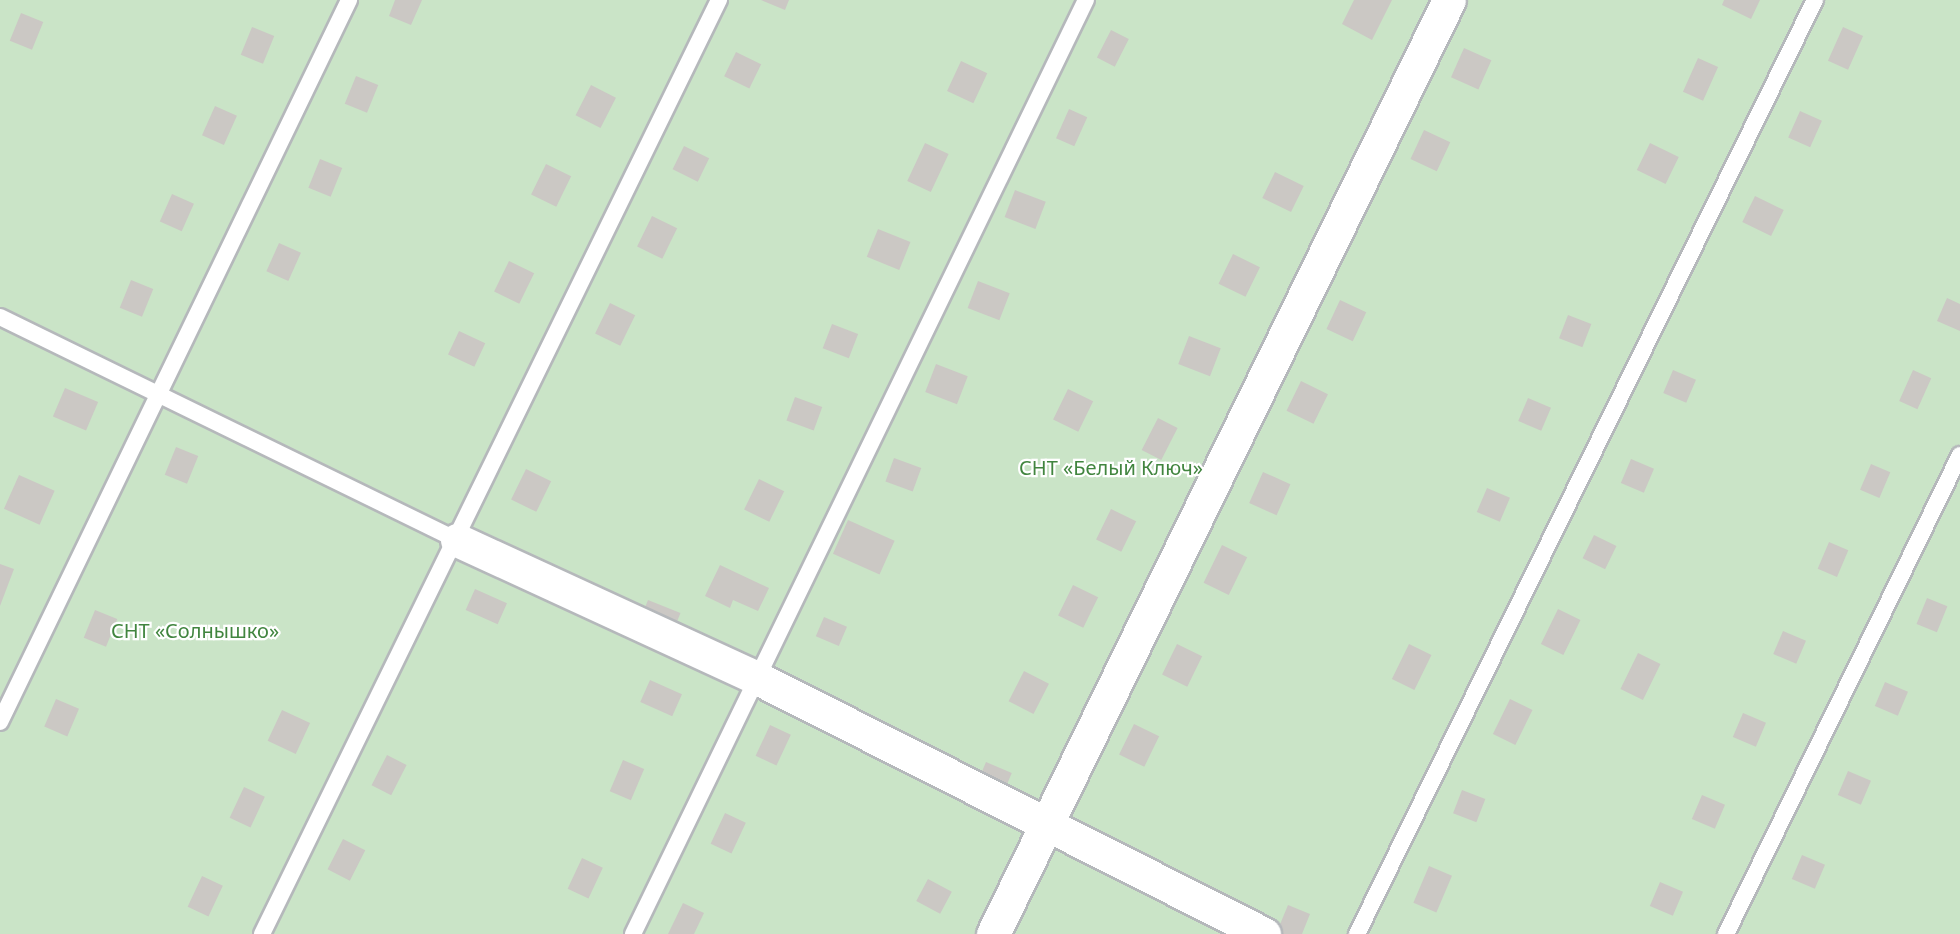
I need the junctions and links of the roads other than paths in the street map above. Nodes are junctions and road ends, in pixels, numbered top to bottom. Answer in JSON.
{"nodes":[{"id":1,"x":349,"y":0,"type":"edge"},
{"id":2,"x":720,"y":0,"type":"edge"},
{"id":3,"x":1086,"y":0,"type":"edge"},
{"id":4,"x":1449,"y":0,"type":"edge"},
{"id":5,"x":1815,"y":0,"type":"edge"},
{"id":6,"x":0,"y":317,"type":"edge"},
{"id":7,"x":159,"y":394,"type":"junction"},
{"id":8,"x":1960,"y":455,"type":"edge"},
{"id":9,"x":457,"y":540,"type":"junction"},
{"id":10,"x":756,"y":678,"type":"junction"},
{"id":11,"x":0,"y":722,"type":"edge"},
{"id":12,"x":1045,"y":827,"type":"junction"},
{"id":13,"x":262,"y":934,"type":"edge"},
{"id":14,"x":633,"y":934,"type":"edge"},
{"id":15,"x":993,"y":934,"type":"edge"},
{"id":16,"x":1264,"y":934,"type":"edge"},
{"id":17,"x":1357,"y":934,"type":"edge"},
{"id":18,"x":1726,"y":934,"type":"edge"}],
"edges":[{"from":1,"to":7,"type":"lane"},
{"from":2,"to":9,"type":"lane"},
{"from":3,"to":10,"type":"lane"},
{"from":4,"to":12,"type":"street"},
{"from":5,"to":17,"type":"lane"},
{"from":6,"to":7,"type":"lane"},
{"from":7,"to":9,"type":"lane"},
{"from":7,"to":11,"type":"lane"},
{"from":8,"to":18,"type":"lane"},
{"from":9,"to":10,"type":"street"},
{"from":9,"to":13,"type":"lane"},
{"from":10,"to":12,"type":"street"},
{"from":10,"to":14,"type":"lane"},
{"from":12,"to":15,"type":"street"},
{"from":12,"to":16,"type":"street"}]}
